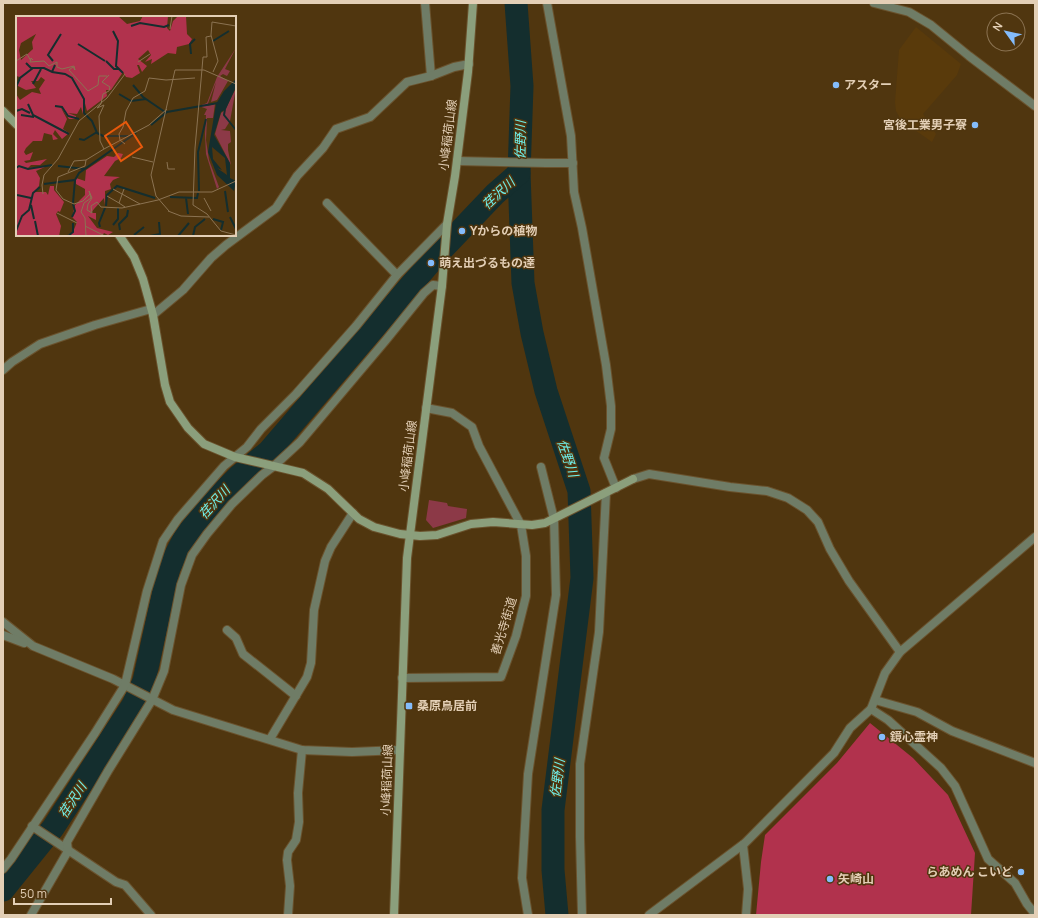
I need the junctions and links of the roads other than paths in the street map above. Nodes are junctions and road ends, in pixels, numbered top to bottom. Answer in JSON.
{"nodes":[{"id":1,"x":425,"y":3,"type":"edge"},
{"id":2,"x":473,"y":3,"type":"edge"},
{"id":3,"x":548,"y":3,"type":"edge"},
{"id":4,"x":874,"y":3,"type":"edge"},
{"id":5,"x":469,"y":64,"type":"junction"},
{"id":6,"x":431,"y":76,"type":"junction"},
{"id":7,"x":1035,"y":106,"type":"edge"},
{"id":8,"x":3,"y":111,"type":"edge"},
{"id":9,"x":16,"y":124,"type":"edge"},
{"id":10,"x":457,"y":161,"type":"junction"},
{"id":11,"x":573,"y":163,"type":"junction"},
{"id":12,"x":327,"y":203,"type":"dead end"},
{"id":13,"x":447,"y":226,"type":"junction"},
{"id":14,"x":120,"y":236,"type":"edge"},
{"id":15,"x":397,"y":275,"type":"junction"},
{"id":16,"x":442,"y":286,"type":"junction"},
{"id":17,"x":152,"y":312,"type":"junction"},
{"id":18,"x":3,"y":370,"type":"edge"},
{"id":19,"x":426,"y":408,"type":"junction"},
{"id":20,"x":235,"y":457,"type":"junction"},
{"id":21,"x":273,"y":465,"type":"junction"},
{"id":22,"x":541,"y":467,"type":"dead end"},
{"id":23,"x":633,"y":478,"type":"joint"},
{"id":24,"x":616,"y":488,"type":"junction"},
{"id":25,"x":603,"y":494,"type":"junction"},
{"id":26,"x":353,"y":513,"type":"junction"},
{"id":27,"x":555,"y":518,"type":"junction"},
{"id":28,"x":521,"y":525,"type":"junction"},
{"id":29,"x":410,"y":535,"type":"junction"},
{"id":30,"x":1035,"y":537,"type":"edge"},
{"id":31,"x":3,"y":622,"type":"edge"},
{"id":32,"x":227,"y":630,"type":"dead end"},
{"id":33,"x":3,"y":635,"type":"edge"},
{"id":34,"x":33,"y":646,"type":"junction"},
{"id":35,"x":900,"y":652,"type":"junction"},
{"id":36,"x":402,"y":678,"type":"junction"},
{"id":37,"x":127,"y":687,"type":"junction"},
{"id":38,"x":296,"y":696,"type":"junction"},
{"id":39,"x":151,"y":699,"type":"junction"},
{"id":40,"x":875,"y":700,"type":"junction"},
{"id":41,"x":871,"y":709,"type":"junction"},
{"id":42,"x":270,"y":740,"type":"junction"},
{"id":43,"x":302,"y":750,"type":"junction"},
{"id":44,"x":400,"y":750,"type":"junction"},
{"id":45,"x":1035,"y":763,"type":"edge"},
{"id":46,"x":34,"y":828,"type":"junction"},
{"id":47,"x":743,"y":845,"type":"junction"},
{"id":48,"x":64,"y":848,"type":"junction"},
{"id":49,"x":3,"y":868,"type":"edge"},
{"id":50,"x":1035,"y":914,"type":"edge"},
{"id":51,"x":32,"y":915,"type":"edge"},
{"id":52,"x":151,"y":915,"type":"edge"},
{"id":53,"x":288,"y":915,"type":"edge"},
{"id":54,"x":394,"y":915,"type":"edge"},
{"id":55,"x":528,"y":915,"type":"edge"},
{"id":56,"x":582,"y":915,"type":"edge"},
{"id":57,"x":649,"y":915,"type":"edge"},
{"id":58,"x":746,"y":915,"type":"edge"}],
"edges":[{"from":1,"to":6,"type":"street"},
{"from":2,"to":5,"type":"main road","name":"小峰稲荷山線"},
{"from":3,"to":11,"type":"street"},
{"from":4,"to":7,"type":"street"},
{"from":5,"to":6,"type":"street"},
{"from":5,"to":10,"type":"main road","name":"小峰稲荷山線"},
{"from":6,"to":17,"type":"street"},
{"from":8,"to":9,"type":"main road"},
{"from":10,"to":11,"type":"street"},
{"from":10,"to":13,"type":"main road","name":"小峰稲荷山線"},
{"from":11,"to":24,"type":"street"},
{"from":12,"to":15,"type":"street"},
{"from":13,"to":15,"type":"street"},
{"from":13,"to":16,"type":"main road","name":"小峰稲荷山線"},
{"from":14,"to":17,"type":"main road"},
{"from":15,"to":20,"type":"street"},
{"from":16,"to":19,"type":"main road","name":"小峰稲荷山線"},
{"from":16,"to":21,"type":"street"},
{"from":17,"to":18,"type":"street"},
{"from":17,"to":20,"type":"main road"},
{"from":19,"to":28,"type":"street","name":"善光寺街道"},
{"from":19,"to":29,"type":"main road","name":"小峰稲荷山線"},
{"from":20,"to":21,"type":"main road"},
{"from":20,"to":37,"type":"street"},
{"from":21,"to":26,"type":"main road"},
{"from":21,"to":39,"type":"street"},
{"from":22,"to":27,"type":"street"},
{"from":23,"to":24,"type":"main road"},
{"from":23,"to":35,"type":"street"},
{"from":24,"to":25,"type":"main road"},
{"from":25,"to":27,"type":"main road"},
{"from":25,"to":56,"type":"street"},
{"from":26,"to":29,"type":"main road"},
{"from":26,"to":38,"type":"street"},
{"from":27,"to":28,"type":"main road"},
{"from":27,"to":55,"type":"street"},
{"from":28,"to":29,"type":"main road"},
{"from":28,"to":36,"type":"street","name":"善光寺街道"},
{"from":29,"to":36,"type":"main road","name":"小峰稲荷山線"},
{"from":30,"to":35,"type":"street"},
{"from":31,"to":34,"type":"street"},
{"from":32,"to":38,"type":"street"},
{"from":33,"to":34,"type":"street"},
{"from":34,"to":37,"type":"street"},
{"from":35,"to":40,"type":"street"},
{"from":36,"to":44,"type":"main road","name":"小峰稲荷山線"},
{"from":37,"to":39,"type":"street"},
{"from":37,"to":46,"type":"street"},
{"from":38,"to":42,"type":"street"},
{"from":39,"to":42,"type":"street"},
{"from":39,"to":48,"type":"street"},
{"from":40,"to":41,"type":"street"},
{"from":40,"to":45,"type":"street"},
{"from":41,"to":47,"type":"street"},
{"from":41,"to":50,"type":"street"},
{"from":42,"to":43,"type":"street"},
{"from":43,"to":44,"type":"street"},
{"from":43,"to":53,"type":"street"},
{"from":44,"to":54,"type":"main road","name":"小峰稲荷山線"},
{"from":46,"to":48,"type":"street"},
{"from":46,"to":49,"type":"street"},
{"from":47,"to":57,"type":"street"},
{"from":47,"to":58,"type":"street"},
{"from":48,"to":51,"type":"street"},
{"from":48,"to":52,"type":"street"}]}
